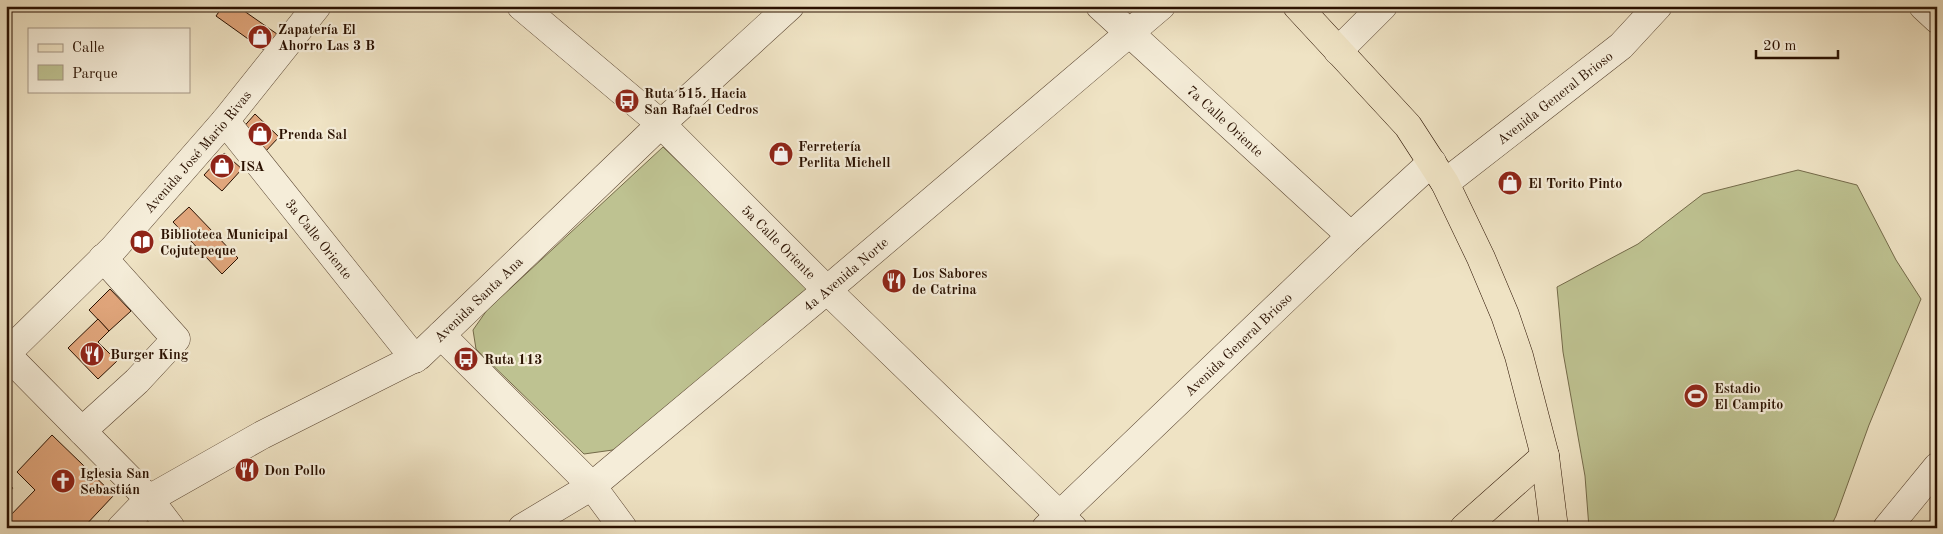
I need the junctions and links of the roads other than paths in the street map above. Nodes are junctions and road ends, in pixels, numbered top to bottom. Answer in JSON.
{"nodes":[{"id":1,"x":318,"y":6,"type":"edge"},
{"id":2,"x":521,"y":6,"type":"edge"},
{"id":3,"x":790,"y":6,"type":"edge"},
{"id":4,"x":1100,"y":6,"type":"edge"},
{"id":5,"x":1162,"y":6,"type":"edge"},
{"id":6,"x":1297,"y":6,"type":"edge"},
{"id":7,"x":1383,"y":6,"type":"edge"},
{"id":8,"x":1658,"y":6,"type":"edge"},
{"id":9,"x":1924,"y":6,"type":"edge"},
{"id":10,"x":1937,"y":19,"type":"edge"},
{"id":11,"x":1130,"y":34,"type":"junction"},
{"id":12,"x":1338,"y":51,"type":"junction"},
{"id":13,"x":225,"y":121,"type":"junction"},
{"id":14,"x":661,"y":124,"type":"junction"},
{"id":15,"x":1439,"y":173,"type":"junction"},
{"id":16,"x":1351,"y":236,"type":"junction"},
{"id":17,"x":103,"y":258,"type":"junction"},
{"id":18,"x":827,"y":290,"type":"junction"},
{"id":19,"x":441,"y":336,"type":"junction"},
{"id":20,"x":6,"y":354,"type":"edge"},
{"id":21,"x":414,"y":358,"type":"junction"},
{"id":22,"x":82,"y":431,"type":"junction"},
{"id":23,"x":1545,"y":456,"type":"junction"},
{"id":24,"x":1937,"y":468,"type":"edge"},
{"id":25,"x":592,"y":486,"type":"junction"},
{"id":26,"x":149,"y":500,"type":"junction"},
{"id":27,"x":1060,"y":523,"type":"edge"},
{"id":28,"x":121,"y":528,"type":"edge"},
{"id":29,"x":172,"y":528,"type":"edge"},
{"id":30,"x":522,"y":528,"type":"edge"},
{"id":31,"x":623,"y":528,"type":"edge"},
{"id":32,"x":1464,"y":528,"type":"edge"},
{"id":33,"x":1554,"y":528,"type":"edge"},
{"id":34,"x":1887,"y":528,"type":"edge"}],
"edges":[{"from":1,"to":13,"type":"street","name":"Avenida José Mario Rivas"},
{"from":2,"to":14,"type":"street","name":"5a Calle Oriente"},
{"from":3,"to":14,"type":"street","name":"Avenida Santa Ana"},
{"from":4,"to":11,"type":"street","name":"7a Calle Oriente"},
{"from":5,"to":11,"type":"street","name":"4a Avenida Norte"},
{"from":6,"to":12,"type":"main road"},
{"from":7,"to":12,"type":"street"},
{"from":8,"to":15,"type":"street","name":"Avenida General Brioso"},
{"from":9,"to":10,"type":"street"},
{"from":11,"to":16,"type":"street","name":"7a Calle Oriente"},
{"from":11,"to":18,"type":"street","name":"4a Avenida Norte"},
{"from":12,"to":15,"type":"main road"},
{"from":13,"to":17,"type":"street","name":"Avenida José Mario Rivas"},
{"from":13,"to":21,"type":"street","name":"3a Calle Oriente"},
{"from":14,"to":18,"type":"street","name":"5a Calle Oriente"},
{"from":14,"to":19,"type":"street","name":"Avenida Santa Ana"},
{"from":15,"to":16,"type":"street","name":"Avenida General Brioso"},
{"from":15,"to":23,"type":"main road"},
{"from":16,"to":27,"type":"street","name":"Avenida General Brioso"},
{"from":17,"to":20,"type":"street","name":"Avenida José Mario Rivas"},
{"from":17,"to":22,"type":"street"},
{"from":18,"to":25,"type":"street","name":"4a Avenida Norte"},
{"from":18,"to":27,"type":"street","name":"5a Calle Oriente"},
{"from":19,"to":21,"type":"street","name":"Avenida Santa Ana"},
{"from":19,"to":25,"type":"street"},
{"from":20,"to":22,"type":"street"},
{"from":21,"to":26,"type":"street","name":"Avenida Santa Ana"},
{"from":22,"to":26,"type":"street"},
{"from":23,"to":32,"type":"main road"},
{"from":23,"to":33,"type":"main road"},
{"from":24,"to":34,"type":"street"},
{"from":25,"to":30,"type":"street","name":"4a Avenida Norte"},
{"from":25,"to":31,"type":"street"},
{"from":26,"to":28,"type":"street","name":"Avenida Santa Ana"},
{"from":26,"to":29,"type":"street"}]}
